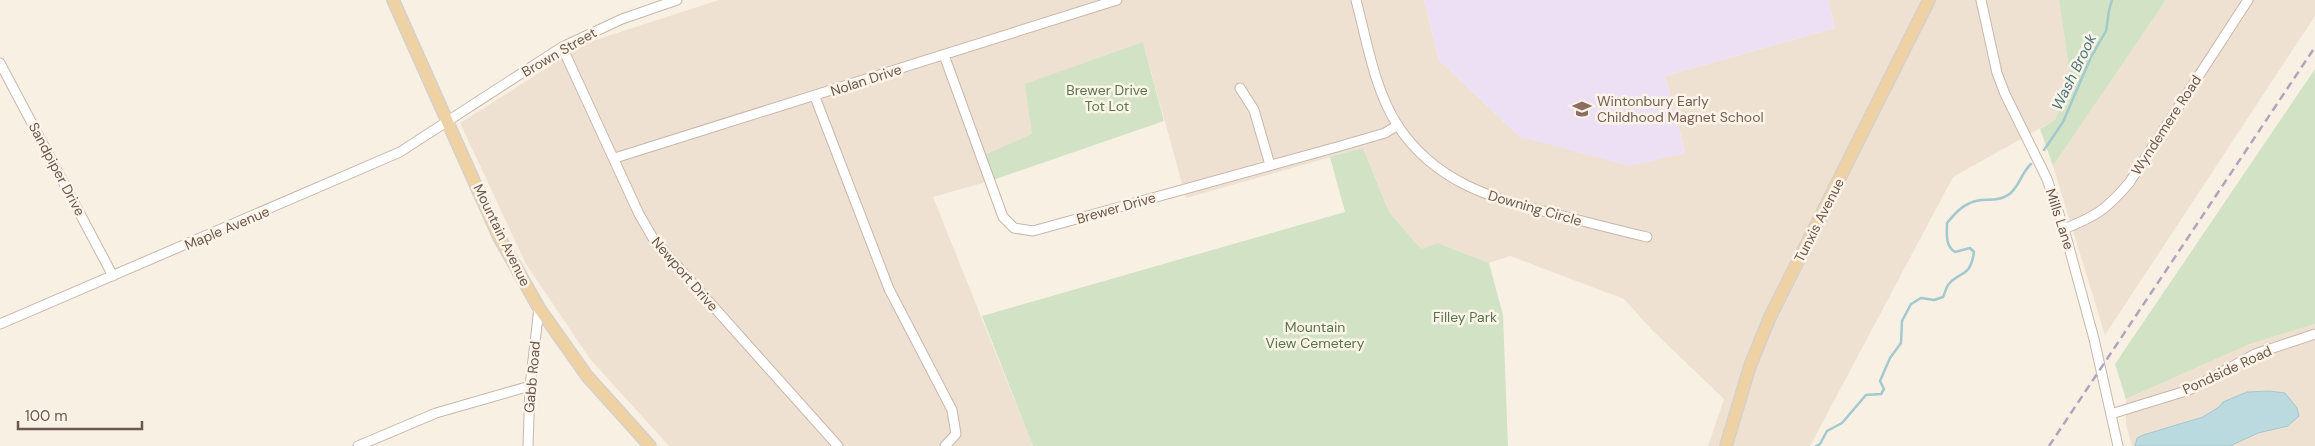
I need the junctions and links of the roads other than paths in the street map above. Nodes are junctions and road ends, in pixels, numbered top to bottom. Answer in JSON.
{"nodes":[{"id":1,"x":393,"y":0,"type":"edge"},
{"id":2,"x":677,"y":0,"type":"edge"},
{"id":3,"x":1117,"y":0,"type":"edge"},
{"id":4,"x":1356,"y":0,"type":"edge"},
{"id":5,"x":1929,"y":0,"type":"edge"},
{"id":6,"x":1981,"y":0,"type":"edge"},
{"id":7,"x":2248,"y":0,"type":"edge"},
{"id":8,"x":562,"y":47,"type":"junction"},
{"id":9,"x":944,"y":55,"type":"junction"},
{"id":10,"x":0,"y":63,"type":"edge"},
{"id":11,"x":1240,"y":88,"type":"dead end"},
{"id":12,"x":815,"y":97,"type":"junction"},
{"id":13,"x":448,"y":120,"type":"junction"},
{"id":14,"x":1398,"y":126,"type":"junction"},
{"id":15,"x":615,"y":158,"type":"junction"},
{"id":16,"x":1270,"y":165,"type":"junction"},
{"id":17,"x":2064,"y":229,"type":"junction"},
{"id":18,"x":1647,"y":237,"type":"dead end"},
{"id":19,"x":113,"y":276,"type":"junction"},
{"id":20,"x":539,"y":308,"type":"junction"},
{"id":21,"x":0,"y":324,"type":"edge"},
{"id":22,"x":2315,"y":334,"type":"edge"},
{"id":23,"x":530,"y":386,"type":"junction"},
{"id":24,"x":2111,"y":414,"type":"junction"},
{"id":25,"x":358,"y":446,"type":"edge"},
{"id":26,"x":528,"y":446,"type":"edge"},
{"id":27,"x":650,"y":446,"type":"edge"},
{"id":28,"x":838,"y":446,"type":"edge"},
{"id":29,"x":945,"y":446,"type":"edge"},
{"id":30,"x":1726,"y":446,"type":"edge"},
{"id":31,"x":2118,"y":446,"type":"edge"}],
"edges":[{"from":1,"to":13,"type":"main road","name":"Mountain Avenue"},
{"from":2,"to":8,"type":"street","name":"Brown Street"},
{"from":3,"to":9,"type":"street","name":"Nolan Drive"},
{"from":4,"to":14,"type":"street","name":"Downing Circle"},
{"from":5,"to":30,"type":"main road","name":"Tunxis Avenue"},
{"from":6,"to":17,"type":"street","name":"Mills Lane"},
{"from":7,"to":17,"type":"street","name":"Wyndemere Road"},
{"from":8,"to":13,"type":"street","name":"Brown Street"},
{"from":8,"to":15,"type":"street","name":"Newport Drive"},
{"from":9,"to":12,"type":"street","name":"Nolan Drive"},
{"from":9,"to":16,"type":"street","name":"Brewer Drive"},
{"from":10,"to":19,"type":"street","name":"Sandpiper Drive"},
{"from":11,"to":16,"type":"street"},
{"from":12,"to":15,"type":"street","name":"Nolan Drive"},
{"from":12,"to":29,"type":"street"},
{"from":13,"to":19,"type":"street","name":"Maple Avenue"},
{"from":13,"to":20,"type":"main road","name":"Mountain Avenue"},
{"from":14,"to":16,"type":"street","name":"Brewer Drive"},
{"from":14,"to":18,"type":"street","name":"Downing Circle"},
{"from":15,"to":28,"type":"street","name":"Newport Drive"},
{"from":17,"to":24,"type":"street","name":"Mills Lane"},
{"from":19,"to":21,"type":"street","name":"Maple Avenue"},
{"from":20,"to":23,"type":"street","name":"Gabb Road"},
{"from":20,"to":27,"type":"main road","name":"Mountain Avenue"},
{"from":22,"to":24,"type":"street","name":"Pondside Road"},
{"from":23,"to":25,"type":"street"},
{"from":23,"to":26,"type":"street","name":"Gabb Road"},
{"from":24,"to":31,"type":"street","name":"Mills Lane"}]}
